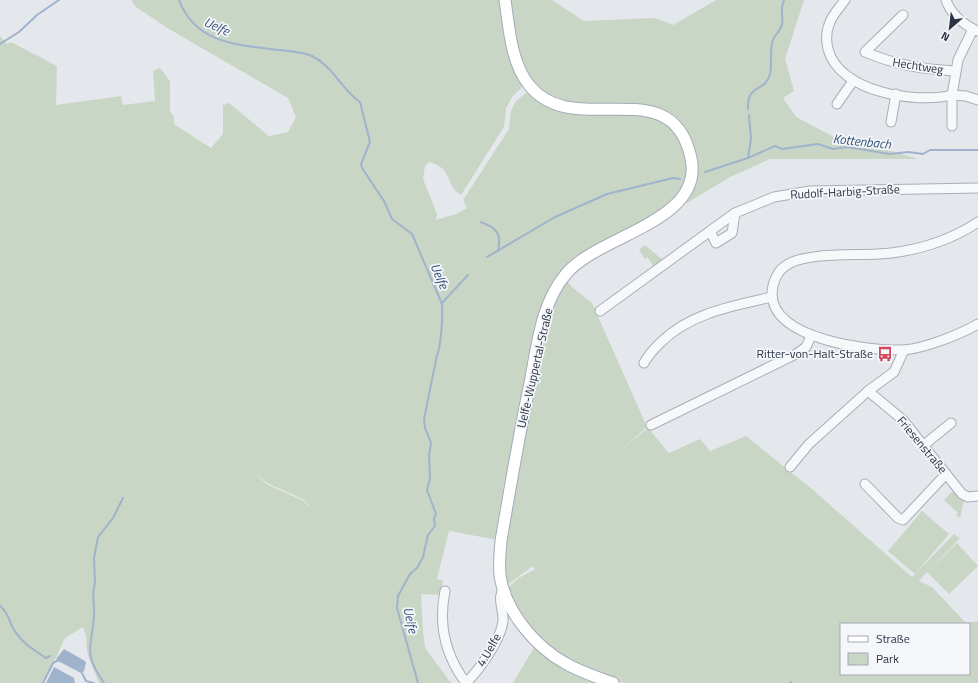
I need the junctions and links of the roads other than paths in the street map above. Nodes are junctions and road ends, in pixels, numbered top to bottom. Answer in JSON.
{"nodes":[{"id":1,"x":505,"y":0,"type":"edge"},
{"id":2,"x":845,"y":0,"type":"edge"},
{"id":3,"x":946,"y":0,"type":"edge"},
{"id":4,"x":903,"y":15,"type":"dead end"},
{"id":5,"x":975,"y":30,"type":"edge"},
{"id":6,"x":955,"y":71,"type":"junction"},
{"id":7,"x":853,"y":81,"type":"junction"},
{"id":8,"x":896,"y":94,"type":"junction"},
{"id":9,"x":952,"y":95,"type":"junction"},
{"id":10,"x":978,"y":100,"type":"edge"},
{"id":11,"x":837,"y":104,"type":"dead end"},
{"id":12,"x":891,"y":122,"type":"dead end"},
{"id":13,"x":952,"y":126,"type":"dead end"},
{"id":14,"x":978,"y":188,"type":"edge"},
{"id":15,"x":735,"y":213,"type":"junction"},
{"id":16,"x":978,"y":222,"type":"edge"},
{"id":17,"x":710,"y":231,"type":"junction"},
{"id":18,"x":772,"y":297,"type":"junction"},
{"id":19,"x":600,"y":311,"type":"dead end"},
{"id":20,"x":978,"y":324,"type":"edge"},
{"id":21,"x":811,"y":336,"type":"junction"},
{"id":22,"x":904,"y":350,"type":"junction"},
{"id":23,"x":644,"y":362,"type":"dead end"},
{"id":24,"x":868,"y":392,"type":"junction"},
{"id":25,"x":951,"y":423,"type":"dead end"},
{"id":26,"x":651,"y":425,"type":"dead end"},
{"id":27,"x":924,"y":445,"type":"junction"},
{"id":28,"x":790,"y":467,"type":"dead end"},
{"id":29,"x":946,"y":474,"type":"junction"},
{"id":30,"x":865,"y":484,"type":"dead end"},
{"id":31,"x":976,"y":497,"type":"edge"},
{"id":32,"x":445,"y":590,"type":"dead end"},
{"id":33,"x":503,"y":590,"type":"junction"},
{"id":34,"x":466,"y":683,"type":"edge"},
{"id":35,"x":613,"y":683,"type":"edge"}],
"edges":[{"from":1,"to":33,"type":"main road","name":"Uelfe-Wuppertal-Straße"},
{"from":2,"to":7,"type":"street"},
{"from":3,"to":5,"type":"street"},
{"from":4,"to":6,"type":"street","name":"Hechtweg"},
{"from":5,"to":6,"type":"street"},
{"from":6,"to":9,"type":"street"},
{"from":7,"to":8,"type":"street"},
{"from":7,"to":11,"type":"street"},
{"from":8,"to":9,"type":"street"},
{"from":8,"to":12,"type":"street"},
{"from":9,"to":10,"type":"street"},
{"from":9,"to":13,"type":"street"},
{"from":14,"to":15,"type":"street","name":"Rudolf-Harbig-Straße"},
{"from":15,"to":17,"type":"street","name":"Rudolf-Harbig-Straße"},
{"from":15,"to":17,"type":"street"},
{"from":16,"to":18,"type":"street"},
{"from":17,"to":19,"type":"street"},
{"from":18,"to":21,"type":"street"},
{"from":18,"to":23,"type":"street"},
{"from":20,"to":22,"type":"street"},
{"from":21,"to":22,"type":"street"},
{"from":21,"to":26,"type":"street"},
{"from":22,"to":24,"type":"street"},
{"from":24,"to":27,"type":"street","name":"Friesenstraße"},
{"from":24,"to":28,"type":"street"},
{"from":25,"to":27,"type":"street"},
{"from":27,"to":29,"type":"street","name":"Friesenstraße"},
{"from":29,"to":30,"type":"street"},
{"from":29,"to":31,"type":"street","name":"Friesenstraße"},
{"from":32,"to":34,"type":"street","name":"4.Uelfe"},
{"from":33,"to":34,"type":"street","name":"4.Uelfe"},
{"from":33,"to":35,"type":"main road","name":"Uelfe-Wuppertal-Straße"}]}
